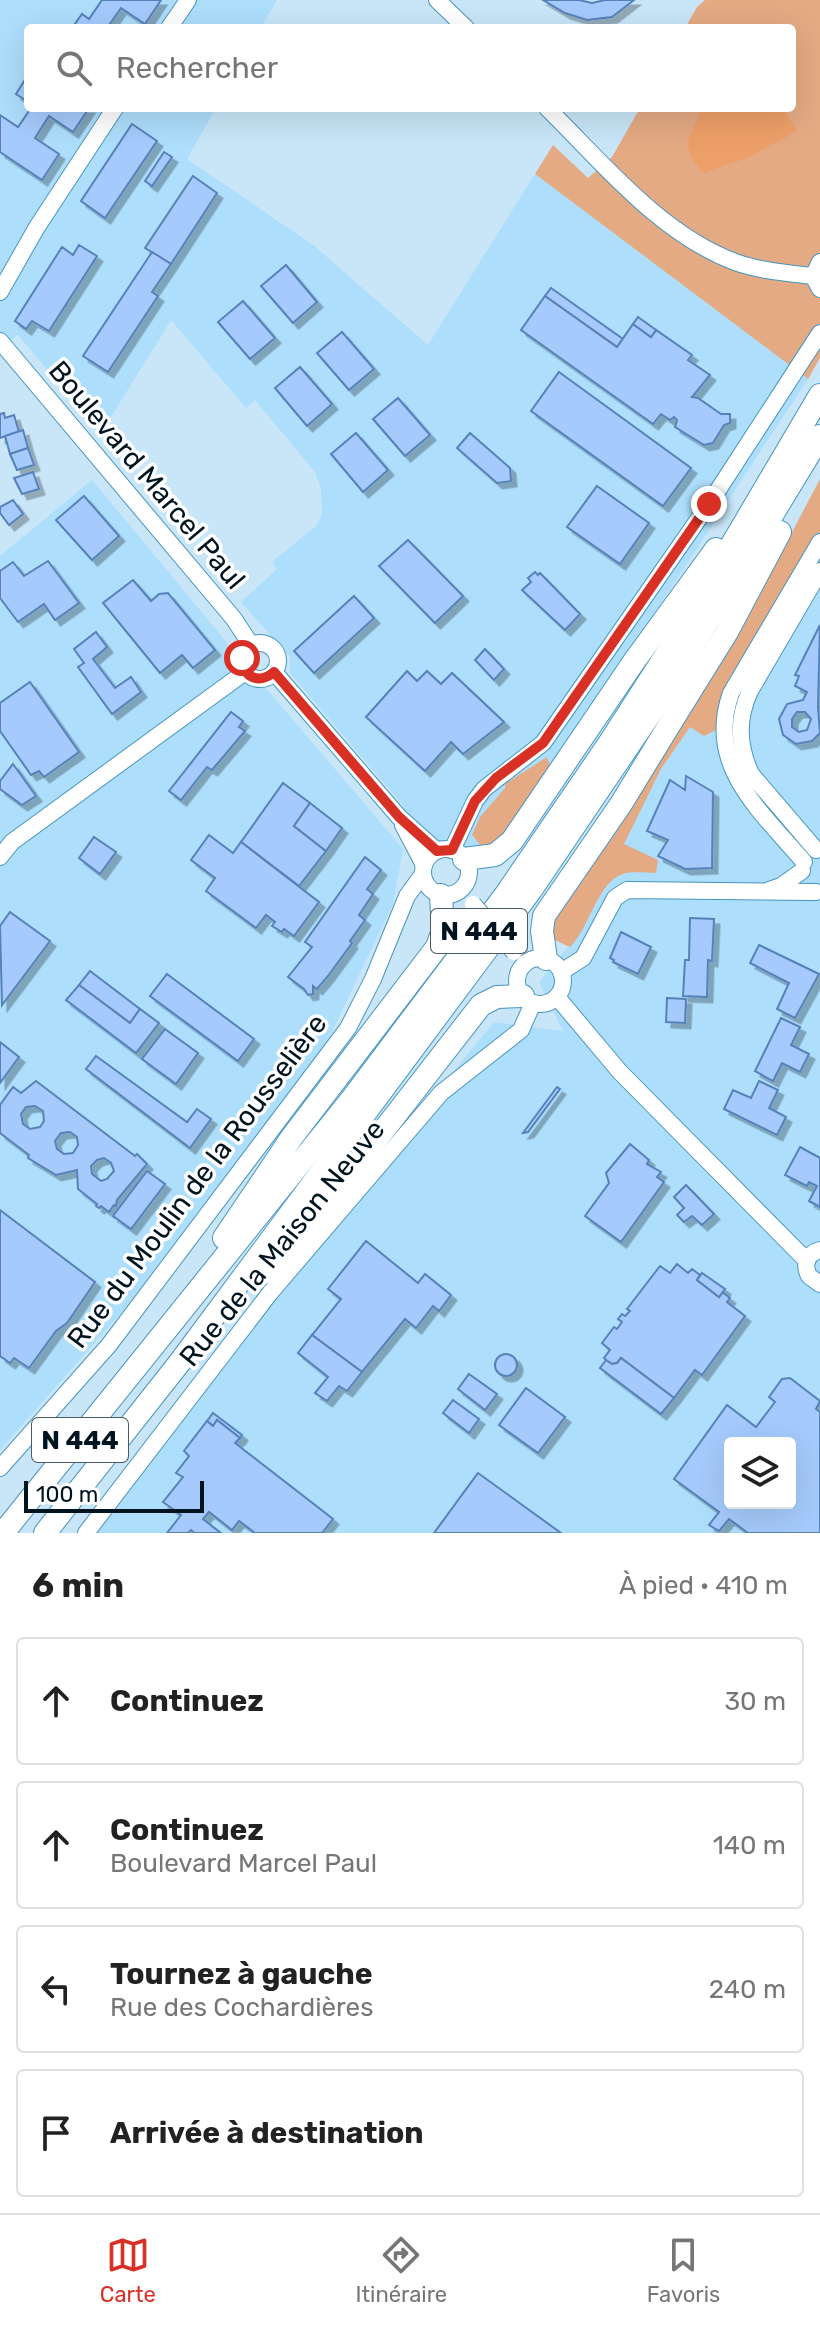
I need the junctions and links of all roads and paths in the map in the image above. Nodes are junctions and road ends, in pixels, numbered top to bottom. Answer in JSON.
{"nodes":[{"id":1,"x":188,"y":0,"type":"edge"},
{"id":2,"x":437,"y":0,"type":"edge"},
{"id":3,"x":172,"y":24,"type":"edge"},
{"id":4,"x":462,"y":24,"type":"edge"},
{"id":5,"x":112,"y":112,"type":"edge"},
{"id":6,"x":551,"y":112,"type":"edge"},
{"id":7,"x":818,"y":276,"type":"edge"},
{"id":8,"x":0,"y":292,"type":"edge"},
{"id":9,"x":820,"y":333,"type":"edge"},
{"id":10,"x":0,"y":341,"type":"edge"},
{"id":11,"x":820,"y":395,"type":"edge"},
{"id":12,"x":820,"y":436,"type":"edge"},
{"id":13,"x":820,"y":459,"type":"edge"},
{"id":14,"x":765,"y":490,"type":"junction"},
{"id":15,"x":820,"y":542,"type":"edge"},
{"id":16,"x":820,"y":571,"type":"edge"},
{"id":17,"x":251,"y":645,"type":"junction"},
{"id":18,"x":245,"y":672,"type":"junction"},
{"id":19,"x":274,"y":672,"type":"junction"},
{"id":20,"x":399,"y":817,"type":"junction"},
{"id":21,"x":451,"y":853,"type":"junction"},
{"id":22,"x":0,"y":857,"type":"edge"},
{"id":23,"x":811,"y":858,"type":"edge"},
{"id":24,"x":423,"y":869,"type":"junction"},
{"id":25,"x":445,"y":892,"type":"junction"},
{"id":26,"x":756,"y":893,"type":"junction"},
{"id":27,"x":818,"y":893,"type":"edge"},
{"id":28,"x":405,"y":905,"type":"junction"},
{"id":29,"x":519,"y":959,"type":"junction"},
{"id":30,"x":554,"y":965,"type":"junction"},
{"id":31,"x":557,"y":997,"type":"junction"},
{"id":32,"x":528,"y":999,"type":"junction"},
{"id":33,"x":820,"y":1250,"type":"edge"},
{"id":34,"x":807,"y":1261,"type":"junction"},
{"id":35,"x":820,"y":1284,"type":"edge"},
{"id":36,"x":235,"y":1289,"type":"junction"},
{"id":37,"x":155,"y":1345,"type":"junction"},
{"id":38,"x":0,"y":1468,"type":"edge"},
{"id":39,"x":3,"y":1533,"type":"edge"},
{"id":40,"x":45,"y":1533,"type":"edge"},
{"id":41,"x":86,"y":1533,"type":"edge"}],
"edges":[{"from":1,"to":3,"type":"street"},
{"from":2,"to":4,"type":"street"},
{"from":5,"to":8,"type":"street"},
{"from":6,"to":7,"type":"street"},
{"from":9,"to":21,"type":"street"},
{"from":10,"to":17,"type":"street","name":"Boulevard Marcel Paul"},
{"from":11,"to":14,"type":"highway","number":"N 444"},
{"from":12,"to":36,"type":"highway","number":"N 444"},
{"from":13,"to":30,"type":"highway"},
{"from":14,"to":21,"type":"highway"},
{"from":14,"to":37,"type":"highway","number":"N 444"},
{"from":15,"to":23,"type":"street"},
{"from":16,"to":23,"type":"street"},
{"from":17,"to":18,"type":"street"},
{"from":17,"to":19,"type":"street"},
{"from":18,"to":19,"type":"street"},
{"from":18,"to":22,"type":"street"},
{"from":19,"to":20,"type":"street"},
{"from":20,"to":21,"type":"street"},
{"from":20,"to":24,"type":"street"},
{"from":21,"to":24,"type":"street"},
{"from":21,"to":25,"type":"street"},
{"from":23,"to":26,"type":"street"},
{"from":23,"to":27,"type":"street"},
{"from":24,"to":25,"type":"street"},
{"from":24,"to":28,"type":"street","name":"Rue du Moulin de la Rousselière"},
{"from":25,"to":28,"type":"street"},
{"from":25,"to":29,"type":"street","bridge":true},
{"from":25,"to":37,"type":"highway"},
{"from":26,"to":27,"type":"street"},
{"from":26,"to":30,"type":"street"},
{"from":28,"to":38,"type":"street","name":"Rue du Moulin de la Rousselière"},
{"from":29,"to":30,"type":"street"},
{"from":29,"to":32,"type":"street"},
{"from":30,"to":31,"type":"street"},
{"from":31,"to":32,"type":"street"},
{"from":31,"to":34,"type":"street"},
{"from":32,"to":36,"type":"highway"},
{"from":32,"to":41,"type":"street","name":"Rue de la Maison Neuve"},
{"from":33,"to":34,"type":"street"},
{"from":34,"to":35,"type":"street"},
{"from":36,"to":40,"type":"highway","number":"N 444"},
{"from":37,"to":39,"type":"highway","number":"N 444"}]}
